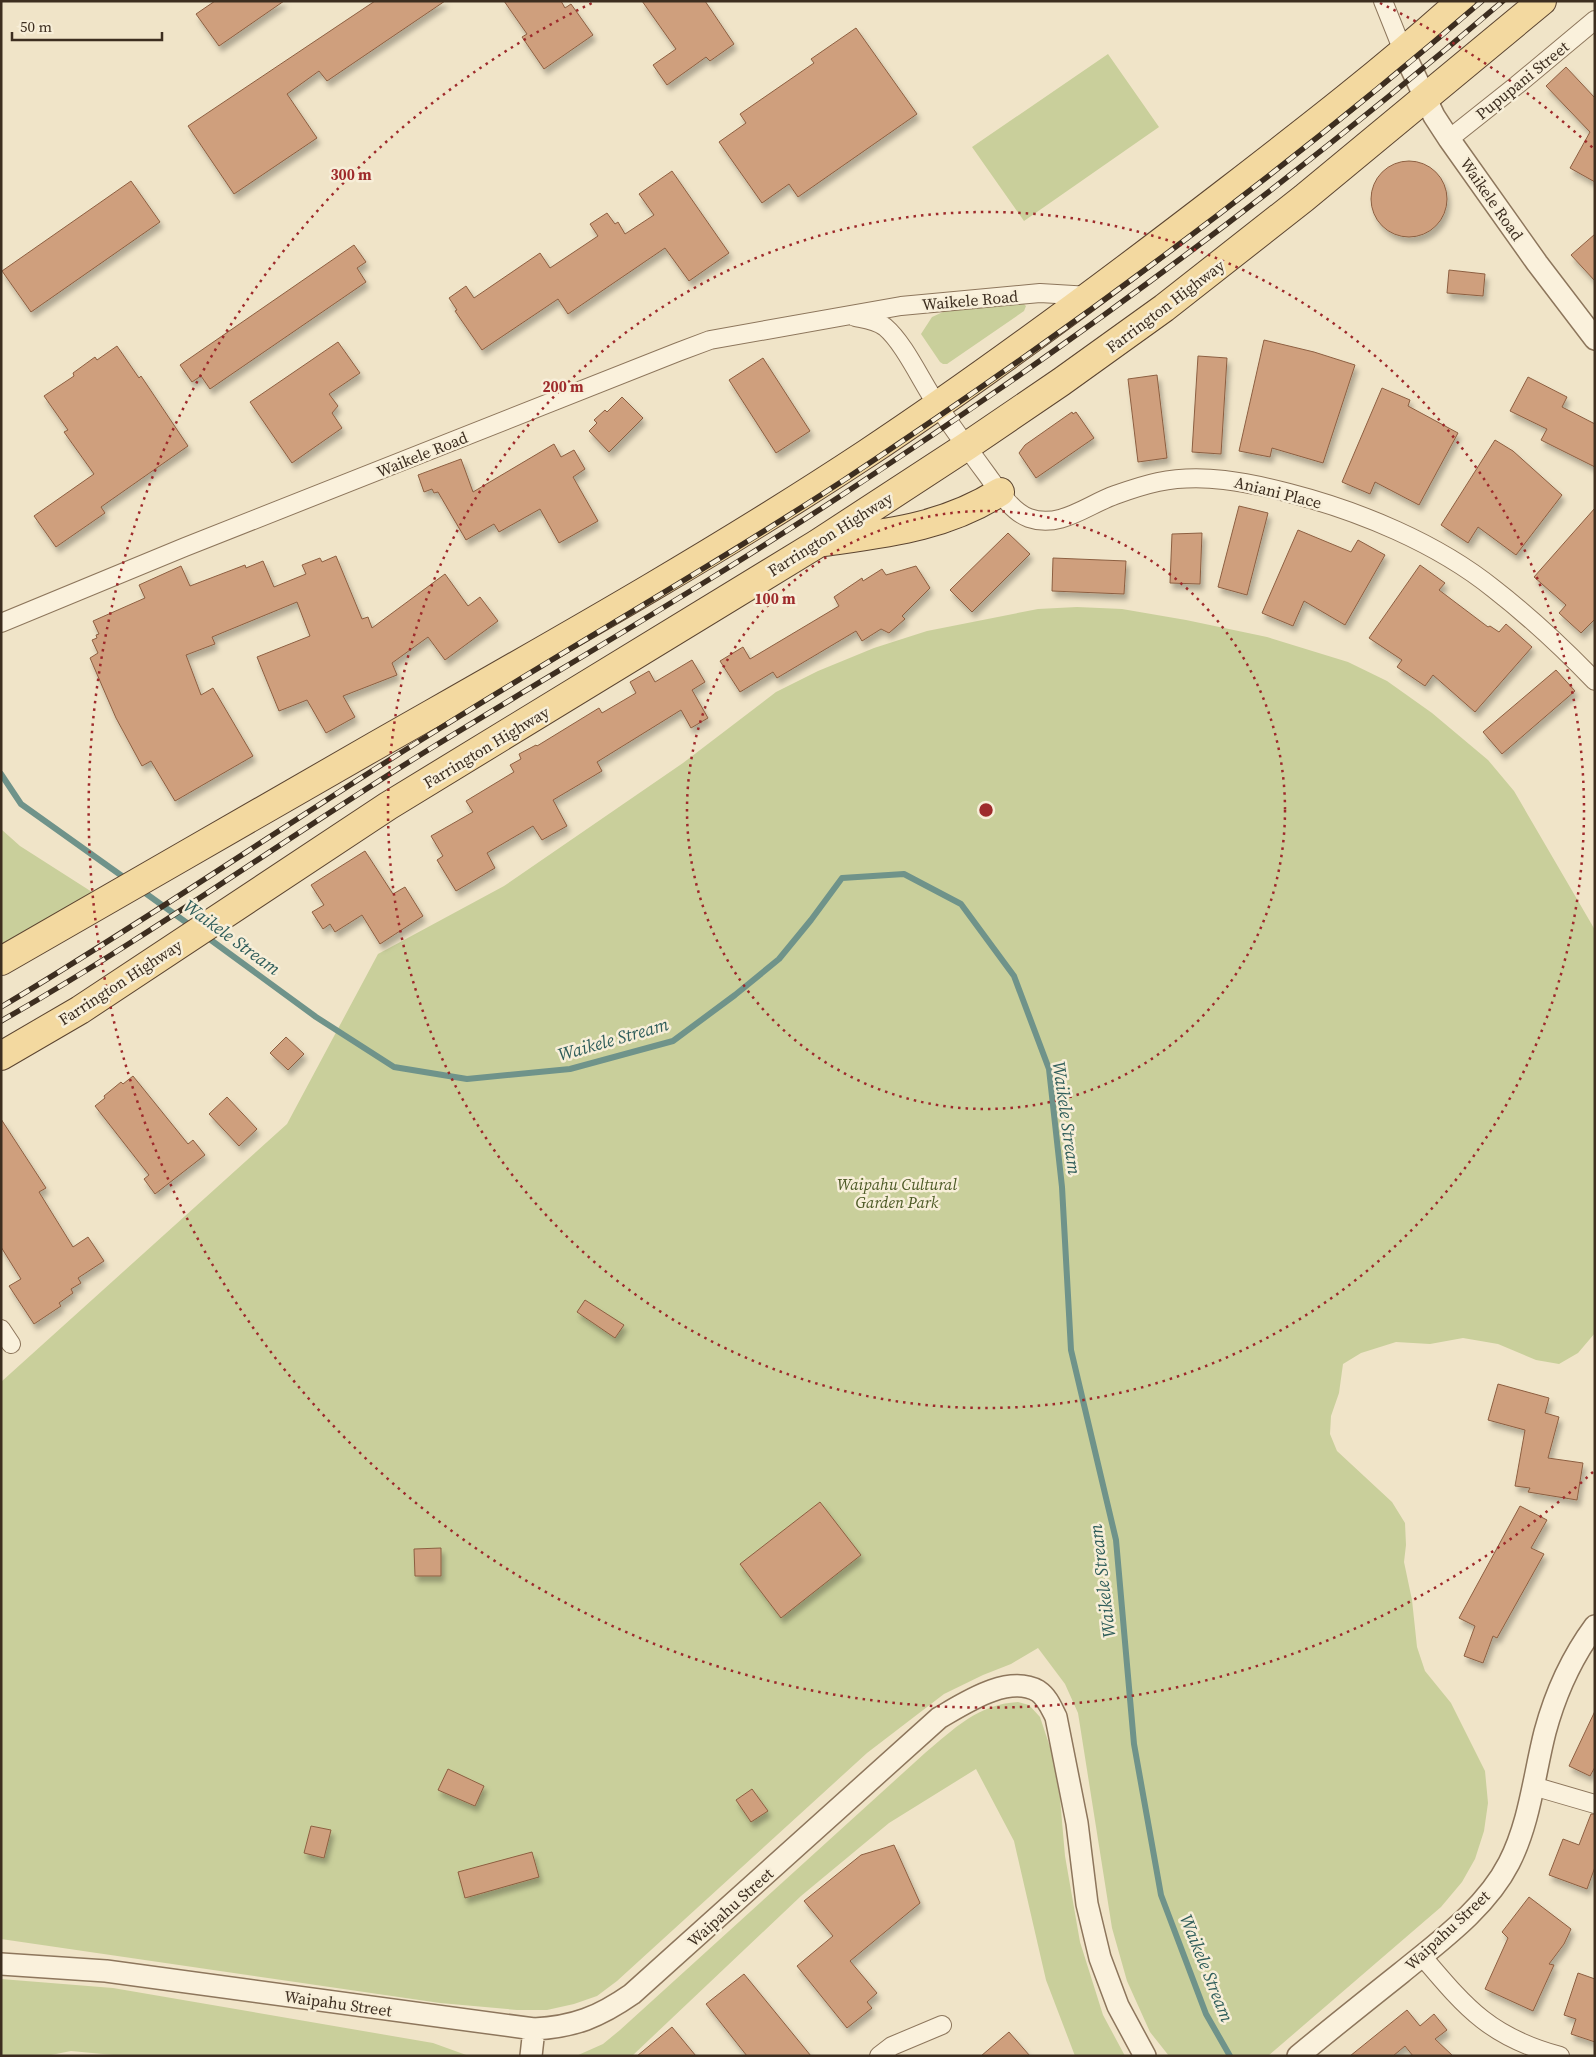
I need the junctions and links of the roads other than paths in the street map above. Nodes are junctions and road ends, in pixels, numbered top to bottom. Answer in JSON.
{"nodes":[{"id":1,"x":1383,"y":1,"type":"edge"},
{"id":2,"x":1461,"y":1,"type":"edge"},
{"id":3,"x":1542,"y":1,"type":"edge"},
{"id":4,"x":1595,"y":20,"type":"edge"},
{"id":5,"x":1403,"y":51,"type":"junction"},
{"id":6,"x":1426,"y":98,"type":"junction"},
{"id":7,"x":1449,"y":139,"type":"junction"},
{"id":8,"x":1090,"y":296,"type":"junction"},
{"id":9,"x":852,"y":316,"type":"junction"},
{"id":10,"x":1595,"y":339,"type":"edge"},
{"id":11,"x":937,"y":406,"type":"junction"},
{"id":12,"x":966,"y":446,"type":"junction"},
{"id":13,"x":1000,"y":492,"type":"junction"},
{"id":14,"x":816,"y":544,"type":"junction"},
{"id":15,"x":1,"y":623,"type":"edge"},
{"id":16,"x":1595,"y":681,"type":"edge"},
{"id":17,"x":4,"y":959,"type":"edge"},
{"id":18,"x":1,"y":1056,"type":"edge"},
{"id":19,"x":1,"y":1328,"type":"edge"},
{"id":20,"x":11,"y":1344,"type":"dead end"},
{"id":21,"x":1595,"y":1626,"type":"edge"},
{"id":22,"x":1534,"y":1786,"type":"junction"},
{"id":23,"x":1595,"y":1804,"type":"edge"},
{"id":24,"x":1422,"y":1956,"type":"junction"},
{"id":25,"x":1,"y":1964,"type":"edge"},
{"id":26,"x":942,"y":2026,"type":"dead end"},
{"id":27,"x":534,"y":2030,"type":"junction"},
{"id":28,"x":1303,"y":2052,"type":"edge"},
{"id":29,"x":530,"y":2056,"type":"edge"},
{"id":30,"x":879,"y":2056,"type":"edge"},
{"id":31,"x":1145,"y":2056,"type":"edge"},
{"id":32,"x":1560,"y":2056,"type":"edge"}],
"edges":[{"from":1,"to":5,"type":"street"},
{"from":2,"to":5,"type":"main road"},
{"from":3,"to":6,"type":"main road","name":"Farrington Highway"},
{"from":4,"to":7,"type":"street","name":"Pupupani Street"},
{"from":5,"to":6,"type":"street","name":"Waikele Road"},
{"from":5,"to":8,"type":"main road"},
{"from":6,"to":7,"type":"street","name":"Waikele Road"},
{"from":6,"to":12,"type":"main road","name":"Farrington Highway"},
{"from":7,"to":10,"type":"street","name":"Waikele Road"},
{"from":8,"to":9,"type":"street","name":"Waikele Road"},
{"from":8,"to":11,"type":"main road"},
{"from":9,"to":11,"type":"street","name":"Waikele Road"},
{"from":9,"to":15,"type":"street","name":"Waikele Road"},
{"from":11,"to":12,"type":"street","name":"Aniani Place"},
{"from":11,"to":17,"type":"main road"},
{"from":12,"to":13,"type":"street","name":"Aniani Place"},
{"from":12,"to":14,"type":"main road","name":"Farrington Highway"},
{"from":13,"to":14,"type":"main road"},
{"from":13,"to":16,"type":"street","name":"Aniani Place"},
{"from":14,"to":18,"type":"main road","name":"Farrington Highway"},
{"from":19,"to":20,"type":"street"},
{"from":21,"to":22,"type":"street","name":"Waipahu Street"},
{"from":22,"to":23,"type":"street"},
{"from":22,"to":24,"type":"street","name":"Waipahu Street"},
{"from":24,"to":28,"type":"street","name":"Waipahu Street"},
{"from":24,"to":32,"type":"street"},
{"from":25,"to":27,"type":"street","name":"Waipahu Street"},
{"from":26,"to":30,"type":"street"},
{"from":27,"to":29,"type":"street"},
{"from":27,"to":31,"type":"street","name":"Waipahu Street"}]}
